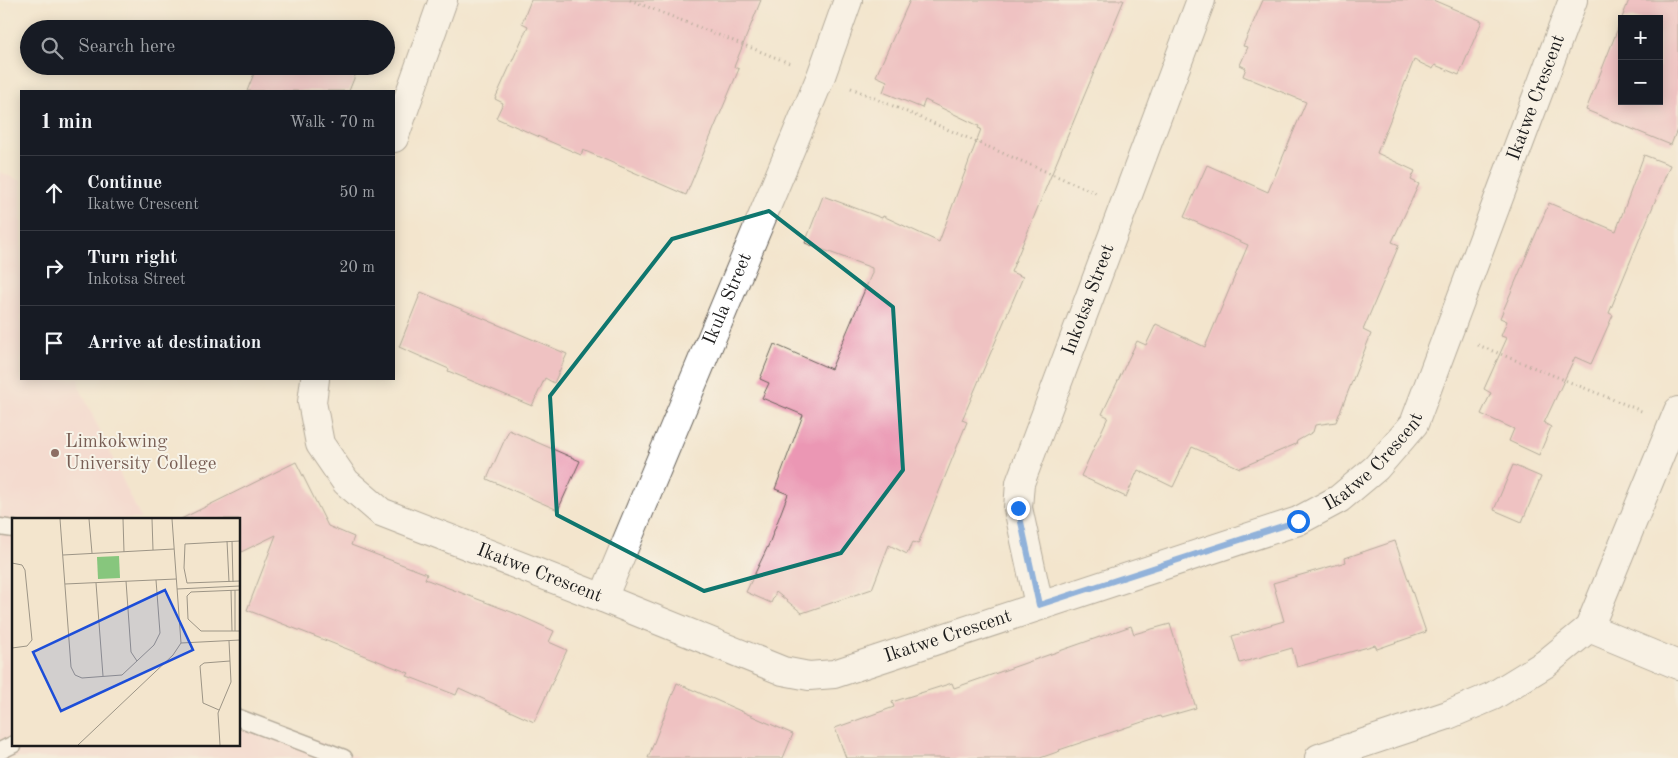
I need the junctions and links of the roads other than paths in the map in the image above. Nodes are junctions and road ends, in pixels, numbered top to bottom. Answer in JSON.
{"nodes":[{"id":1,"x":443,"y":0,"type":"edge"},
{"id":2,"x":848,"y":0,"type":"edge"},
{"id":3,"x":1201,"y":0,"type":"edge"},
{"id":4,"x":1573,"y":0,"type":"edge"},
{"id":5,"x":395,"y":135,"type":"edge"},
{"id":6,"x":315,"y":380,"type":"edge"},
{"id":7,"x":1676,"y":417,"type":"edge"},
{"id":8,"x":603,"y":598,"type":"junction"},
{"id":9,"x":1039,"y":605,"type":"junction"},
{"id":10,"x":1589,"y":628,"type":"junction"},
{"id":11,"x":1678,"y":665,"type":"edge"},
{"id":12,"x":240,"y":718,"type":"edge"},
{"id":13,"x":12,"y":745,"type":"edge"},
{"id":14,"x":0,"y":751,"type":"edge"},
{"id":15,"x":344,"y":758,"type":"edge"},
{"id":16,"x":1319,"y":758,"type":"edge"}],
"edges":[{"from":1,"to":5,"type":"street"},
{"from":2,"to":8,"type":"street","name":"Ikula Street"},
{"from":3,"to":9,"type":"street","name":"Inkotsa Street"},
{"from":4,"to":9,"type":"street","name":"Ikatwe Crescent"},
{"from":6,"to":8,"type":"street","name":"Ikatwe Crescent"},
{"from":7,"to":10,"type":"street"},
{"from":8,"to":9,"type":"street","name":"Ikatwe Crescent"},
{"from":10,"to":11,"type":"street"},
{"from":10,"to":16,"type":"street"},
{"from":12,"to":15,"type":"lane"},
{"from":13,"to":14,"type":"lane"}]}
